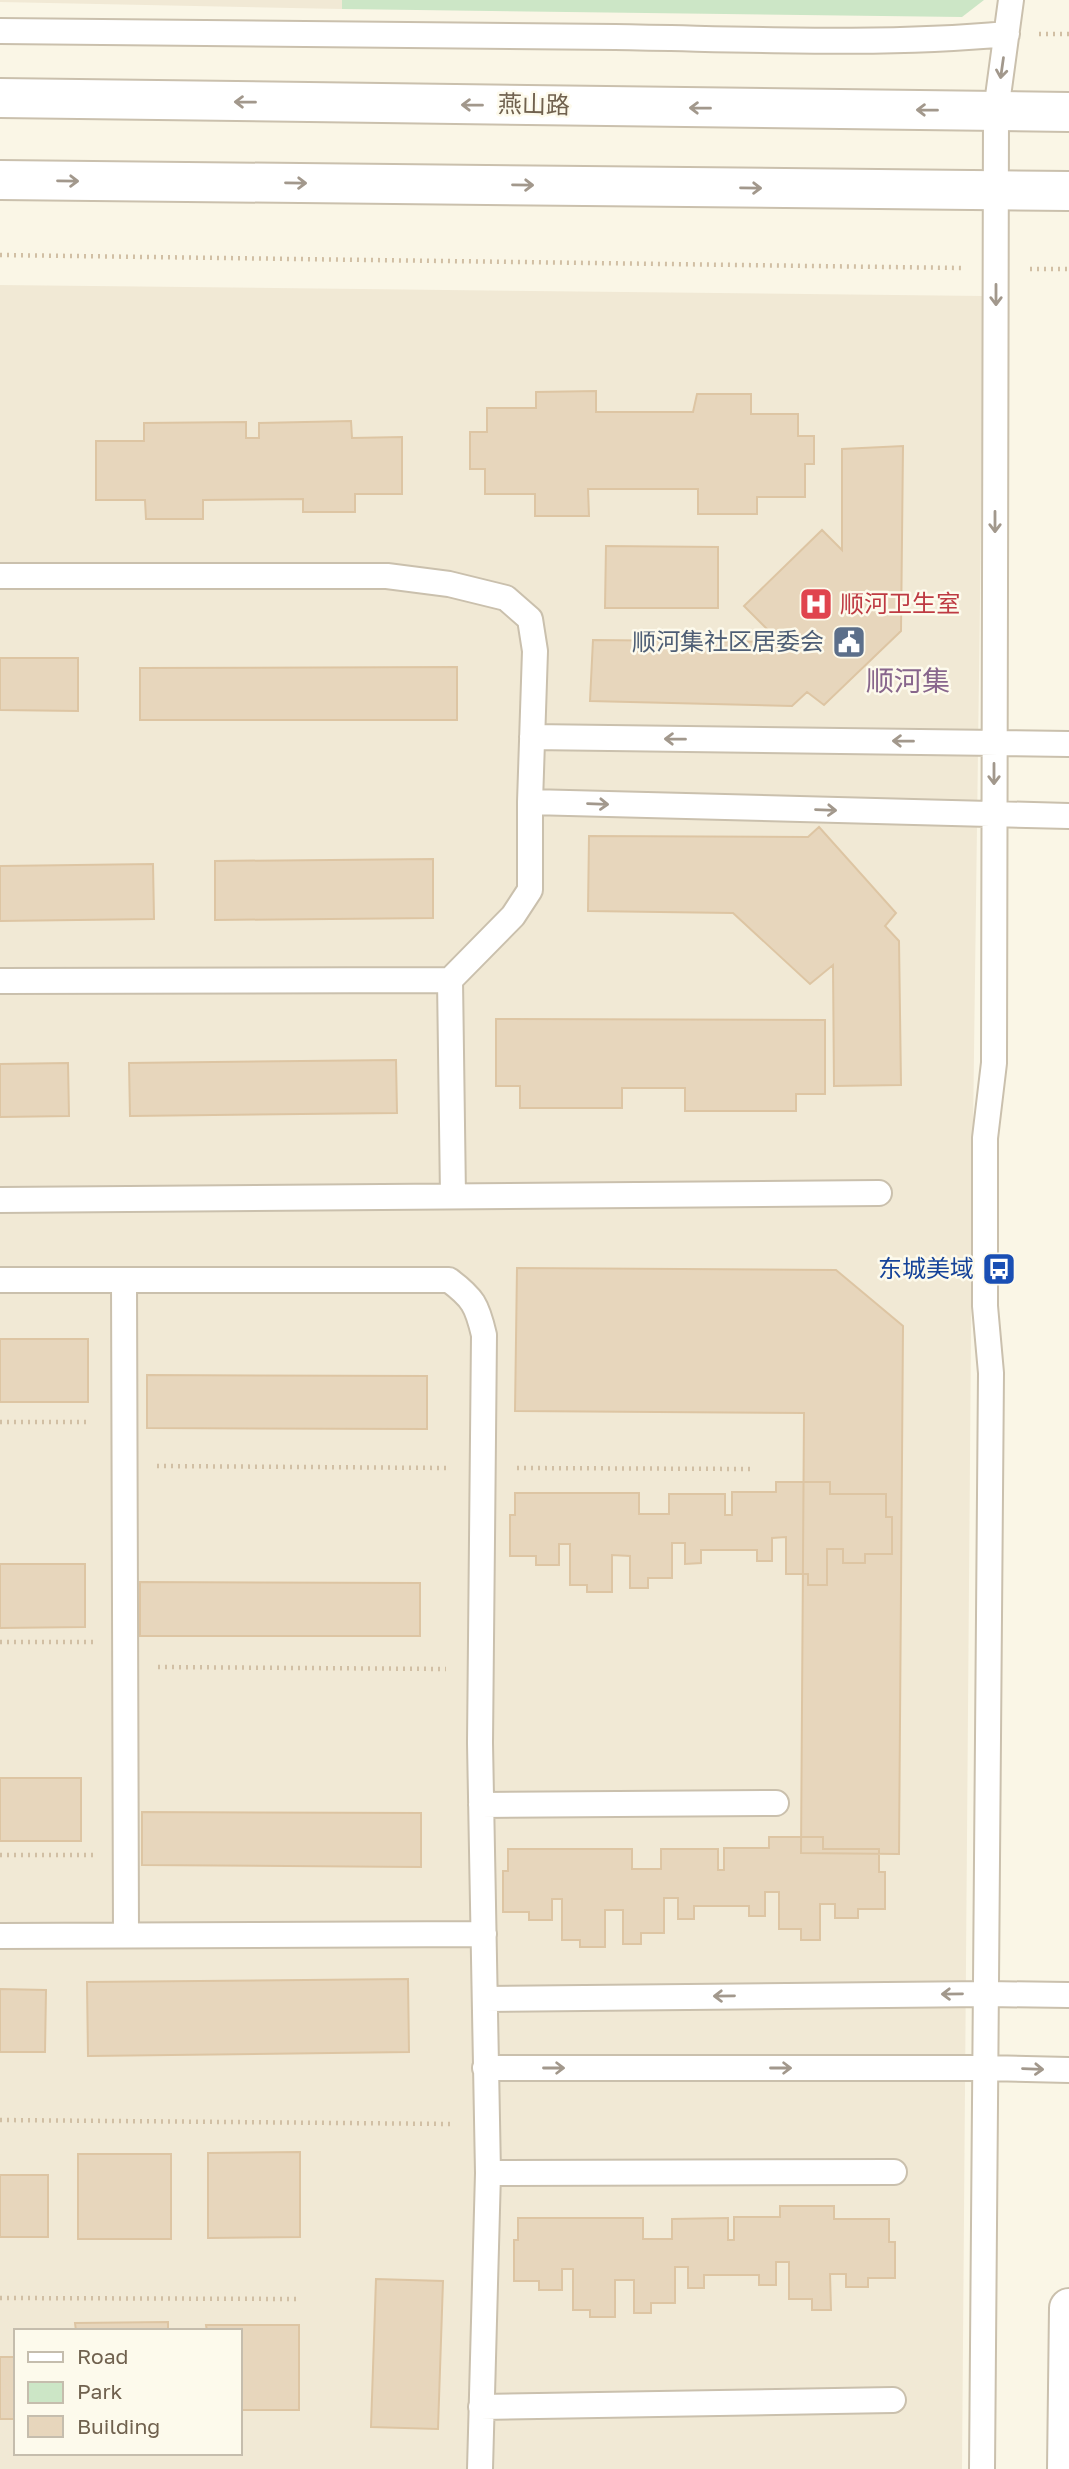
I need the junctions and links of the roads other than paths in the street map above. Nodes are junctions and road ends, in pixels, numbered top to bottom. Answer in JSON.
{"nodes":[{"id":1,"x":1011,"y":0,"type":"edge"},
{"id":2,"x":0,"y":31,"type":"edge"},
{"id":3,"x":1007,"y":34,"type":"junction"},
{"id":4,"x":0,"y":98,"type":"edge"},
{"id":5,"x":996,"y":111,"type":"junction"},
{"id":6,"x":1069,"y":112,"type":"edge"},
{"id":7,"x":0,"y":180,"type":"edge"},
{"id":8,"x":996,"y":190,"type":"junction"},
{"id":9,"x":1069,"y":191,"type":"edge"},
{"id":10,"x":0,"y":576,"type":"edge"},
{"id":11,"x":532,"y":737,"type":"junction"},
{"id":12,"x":995,"y":743,"type":"junction"},
{"id":13,"x":1069,"y":744,"type":"edge"},
{"id":14,"x":530,"y":802,"type":"junction"},
{"id":15,"x":994,"y":814,"type":"junction"},
{"id":16,"x":1069,"y":816,"type":"edge"},
{"id":17,"x":450,"y":980,"type":"junction"},
{"id":18,"x":0,"y":981,"type":"edge"},
{"id":19,"x":879,"y":1193,"type":"dead end"},
{"id":20,"x":453,"y":1196,"type":"junction"},
{"id":21,"x":0,"y":1200,"type":"edge"},
{"id":22,"x":0,"y":1280,"type":"edge"},
{"id":23,"x":124,"y":1280,"type":"junction"},
{"id":24,"x":776,"y":1803,"type":"dead end"},
{"id":25,"x":481,"y":1805,"type":"junction"},
{"id":26,"x":484,"y":1934,"type":"junction"},
{"id":27,"x":0,"y":1936,"type":"edge"},
{"id":28,"x":127,"y":1936,"type":"junction"},
{"id":29,"x":986,"y":1994,"type":"junction"},
{"id":30,"x":1069,"y":1995,"type":"edge"},
{"id":31,"x":485,"y":1999,"type":"junction"},
{"id":32,"x":485,"y":2068,"type":"junction"},
{"id":33,"x":985,"y":2068,"type":"junction"},
{"id":34,"x":1069,"y":2070,"type":"edge"},
{"id":35,"x":894,"y":2172,"type":"dead end"},
{"id":36,"x":488,"y":2173,"type":"junction"},
{"id":37,"x":1069,"y":2308,"type":"edge"},
{"id":38,"x":893,"y":2400,"type":"dead end"},
{"id":39,"x":481,"y":2407,"type":"junction"},
{"id":40,"x":480,"y":2469,"type":"edge"},
{"id":41,"x":982,"y":2469,"type":"edge"},
{"id":42,"x":1067,"y":2469,"type":"edge"}],
"edges":[{"from":1,"to":3,"type":"lane"},
{"from":2,"to":3,"type":"lane"},
{"from":3,"to":5,"type":"lane","one_way":true},
{"from":5,"to":4,"type":"street","name":"燕山路","one_way":true},
{"from":5,"to":6,"type":"street","name":"燕山路"},
{"from":5,"to":8,"type":"lane"},
{"from":7,"to":8,"type":"street","one_way":true},
{"from":8,"to":9,"type":"street"},
{"from":8,"to":12,"type":"lane","one_way":true},
{"from":10,"to":11,"type":"lane"},
{"from":12,"to":11,"type":"lane","one_way":true},
{"from":11,"to":14,"type":"lane"},
{"from":12,"to":13,"type":"lane"},
{"from":12,"to":15,"type":"lane","one_way":true},
{"from":14,"to":15,"type":"lane","one_way":true},
{"from":14,"to":17,"type":"lane"},
{"from":15,"to":16,"type":"lane"},
{"from":15,"to":29,"type":"lane"},
{"from":17,"to":18,"type":"lane"},
{"from":17,"to":20,"type":"lane"},
{"from":19,"to":20,"type":"lane"},
{"from":20,"to":21,"type":"lane"},
{"from":22,"to":23,"type":"lane"},
{"from":23,"to":25,"type":"lane"},
{"from":23,"to":28,"type":"lane"},
{"from":24,"to":25,"type":"lane"},
{"from":25,"to":26,"type":"lane"},
{"from":26,"to":28,"type":"lane"},
{"from":26,"to":31,"type":"lane"},
{"from":27,"to":28,"type":"lane"},
{"from":29,"to":30,"type":"lane"},
{"from":29,"to":31,"type":"lane","one_way":true},
{"from":29,"to":33,"type":"lane"},
{"from":31,"to":32,"type":"lane"},
{"from":32,"to":33,"type":"lane","one_way":true},
{"from":32,"to":36,"type":"lane"},
{"from":33,"to":34,"type":"lane","one_way":true},
{"from":33,"to":41,"type":"lane"},
{"from":35,"to":36,"type":"lane"},
{"from":36,"to":39,"type":"lane"},
{"from":37,"to":42,"type":"street"},
{"from":38,"to":39,"type":"lane"},
{"from":39,"to":40,"type":"lane"}]}
